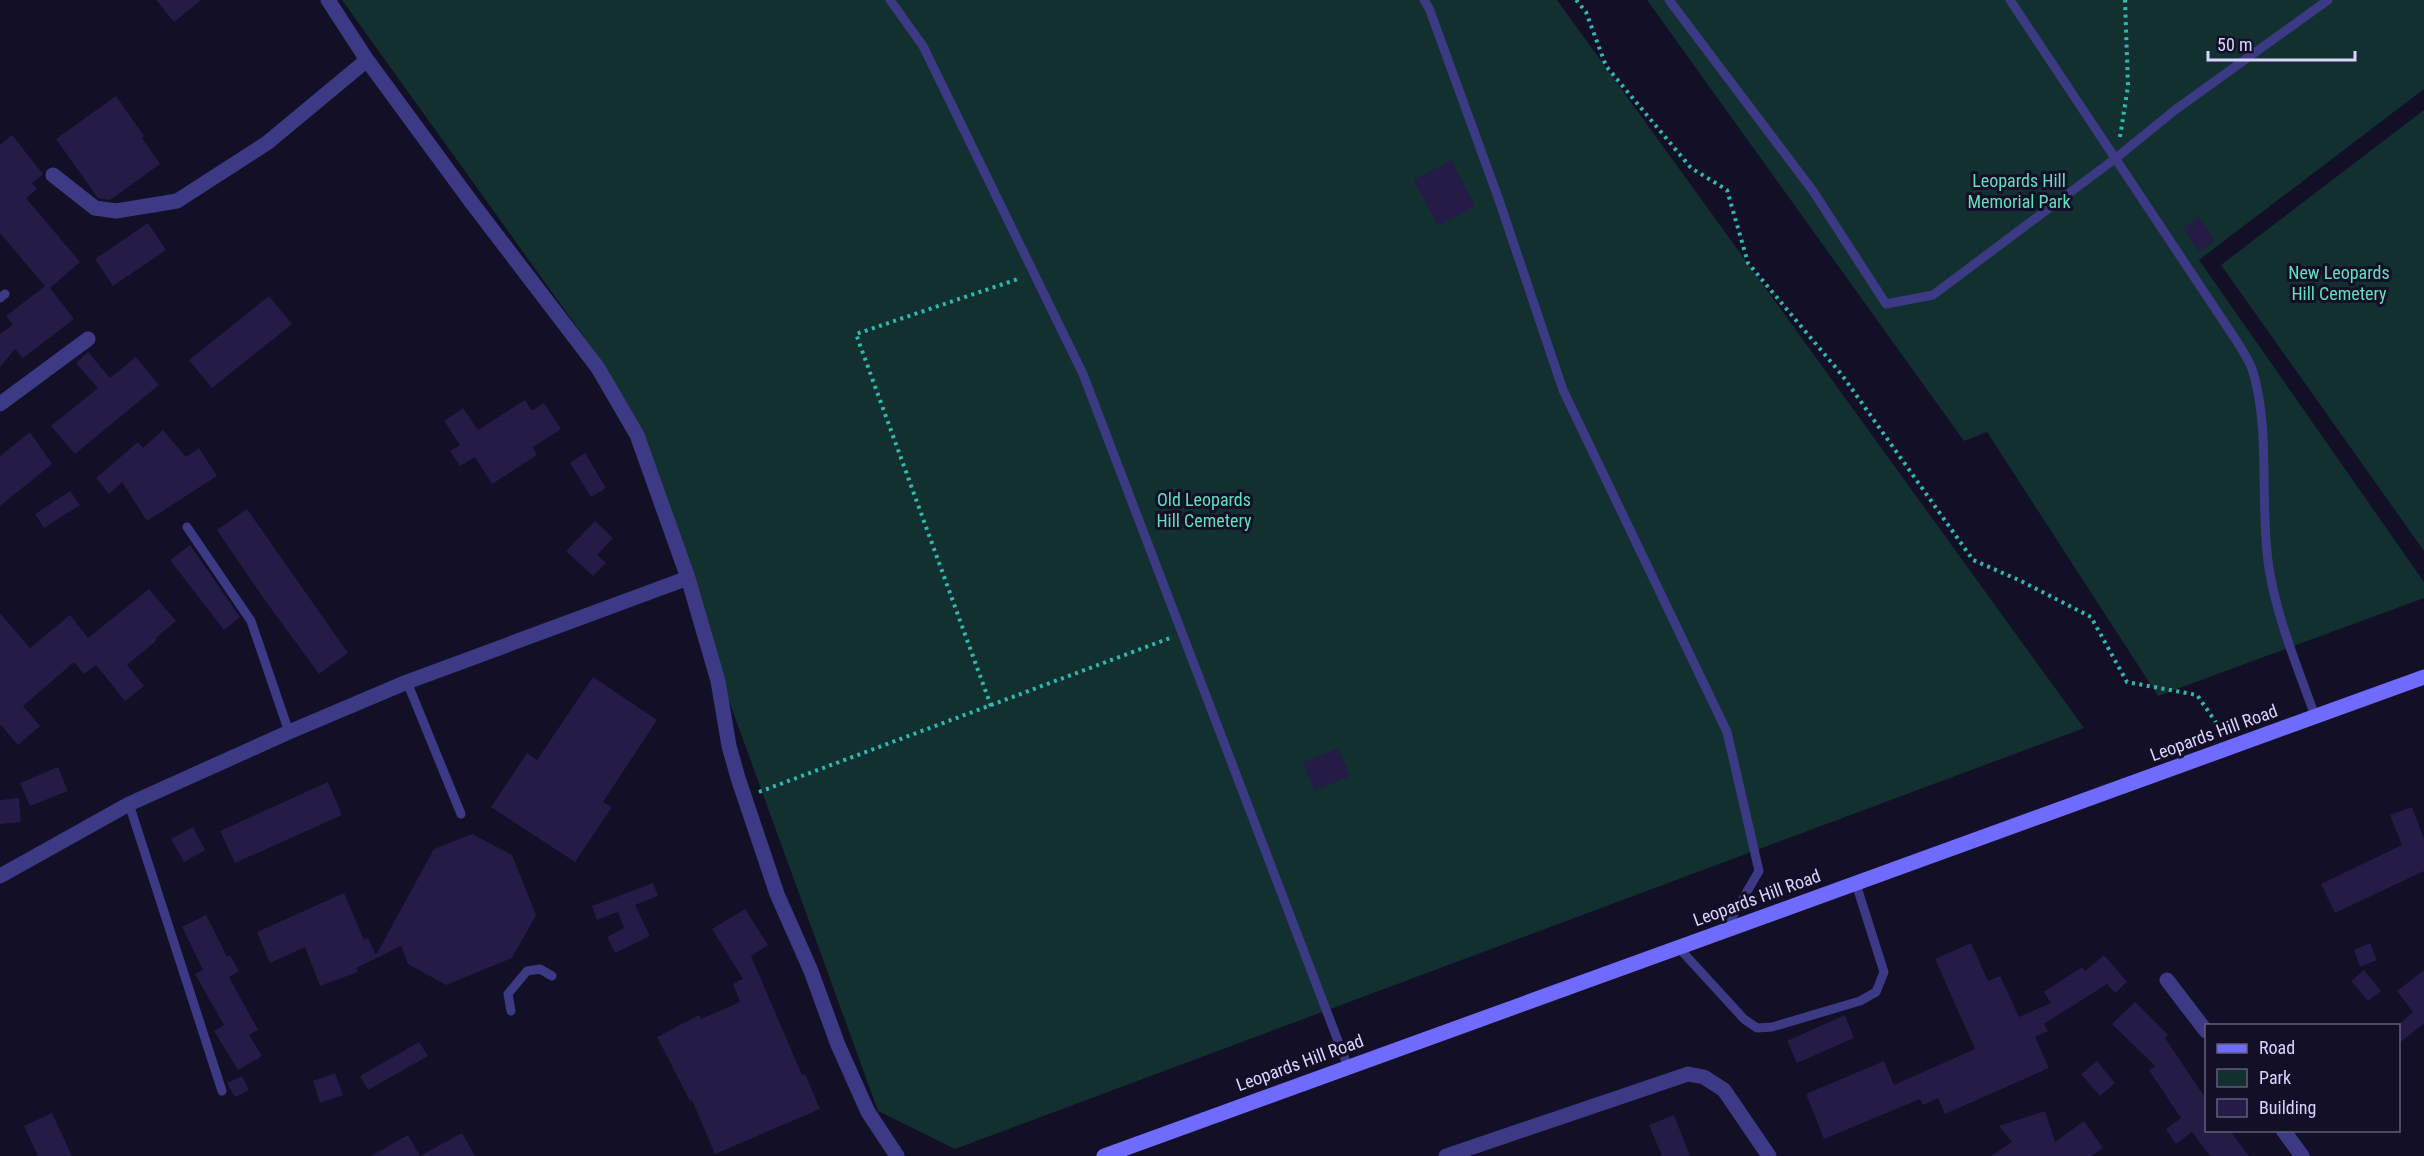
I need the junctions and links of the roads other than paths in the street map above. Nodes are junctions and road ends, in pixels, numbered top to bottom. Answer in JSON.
{"nodes":[{"id":1,"x":328,"y":0,"type":"edge"},
{"id":2,"x":890,"y":0,"type":"edge"},
{"id":3,"x":1424,"y":0,"type":"edge"},
{"id":4,"x":1669,"y":0,"type":"edge"},
{"id":5,"x":2010,"y":0,"type":"edge"},
{"id":6,"x":2328,"y":0,"type":"edge"},
{"id":7,"x":367,"y":60,"type":"junction"},
{"id":8,"x":2116,"y":158,"type":"junction"},
{"id":9,"x":53,"y":175,"type":"dead end"},
{"id":10,"x":88,"y":339,"type":"dead end"},
{"id":11,"x":0,"y":404,"type":"edge"},
{"id":12,"x":187,"y":527,"type":"dead end"},
{"id":13,"x":688,"y":578,"type":"junction"},
{"id":14,"x":2424,"y":677,"type":"edge"},
{"id":15,"x":407,"y":682,"type":"junction"},
{"id":16,"x":2315,"y":716,"type":"junction"},
{"id":17,"x":289,"y":732,"type":"junction"},
{"id":18,"x":129,"y":804,"type":"junction"},
{"id":19,"x":460,"y":814,"type":"dead end"},
{"id":20,"x":2,"y":870,"type":"edge"},
{"id":21,"x":1856,"y":884,"type":"junction"},
{"id":22,"x":1724,"y":931,"type":"junction"},
{"id":23,"x":1678,"y":947,"type":"junction"},
{"id":24,"x":552,"y":976,"type":"dead end"},
{"id":25,"x":2167,"y":980,"type":"dead end"},
{"id":26,"x":512,"y":1011,"type":"dead end"},
{"id":27,"x":2205,"y":1030,"type":"edge"},
{"id":28,"x":1348,"y":1067,"type":"junction"},
{"id":29,"x":222,"y":1091,"type":"dead end"},
{"id":30,"x":2284,"y":1132,"type":"edge"},
{"id":31,"x":897,"y":1156,"type":"edge"},
{"id":32,"x":1104,"y":1156,"type":"edge"},
{"id":33,"x":1446,"y":1156,"type":"edge"},
{"id":34,"x":1769,"y":1156,"type":"edge"},
{"id":35,"x":2302,"y":1156,"type":"edge"}],
"edges":[{"from":1,"to":7,"type":"street"},
{"from":2,"to":28,"type":"lane"},
{"from":3,"to":22,"type":"lane"},
{"from":4,"to":8,"type":"lane"},
{"from":5,"to":8,"type":"lane"},
{"from":6,"to":8,"type":"lane"},
{"from":7,"to":9,"type":"street"},
{"from":7,"to":13,"type":"street"},
{"from":8,"to":16,"type":"lane"},
{"from":10,"to":11,"type":"street"},
{"from":12,"to":17,"type":"lane"},
{"from":13,"to":15,"type":"street"},
{"from":13,"to":31,"type":"street"},
{"from":14,"to":16,"type":"main road","name":"Leopards Hill Road"},
{"from":15,"to":17,"type":"street"},
{"from":15,"to":19,"type":"lane"},
{"from":16,"to":21,"type":"main road","name":"Leopards Hill Road"},
{"from":17,"to":18,"type":"street"},
{"from":18,"to":20,"type":"street"},
{"from":18,"to":29,"type":"lane"},
{"from":21,"to":22,"type":"main road","name":"Leopards Hill Road"},
{"from":21,"to":23,"type":"lane"},
{"from":22,"to":23,"type":"main road","name":"Leopards Hill Road"},
{"from":23,"to":28,"type":"main road","name":"Leopards Hill Road"},
{"from":24,"to":26,"type":"lane"},
{"from":25,"to":27,"type":"street"},
{"from":28,"to":32,"type":"main road","name":"Leopards Hill Road"},
{"from":30,"to":35,"type":"street"},
{"from":33,"to":34,"type":"street"}]}
